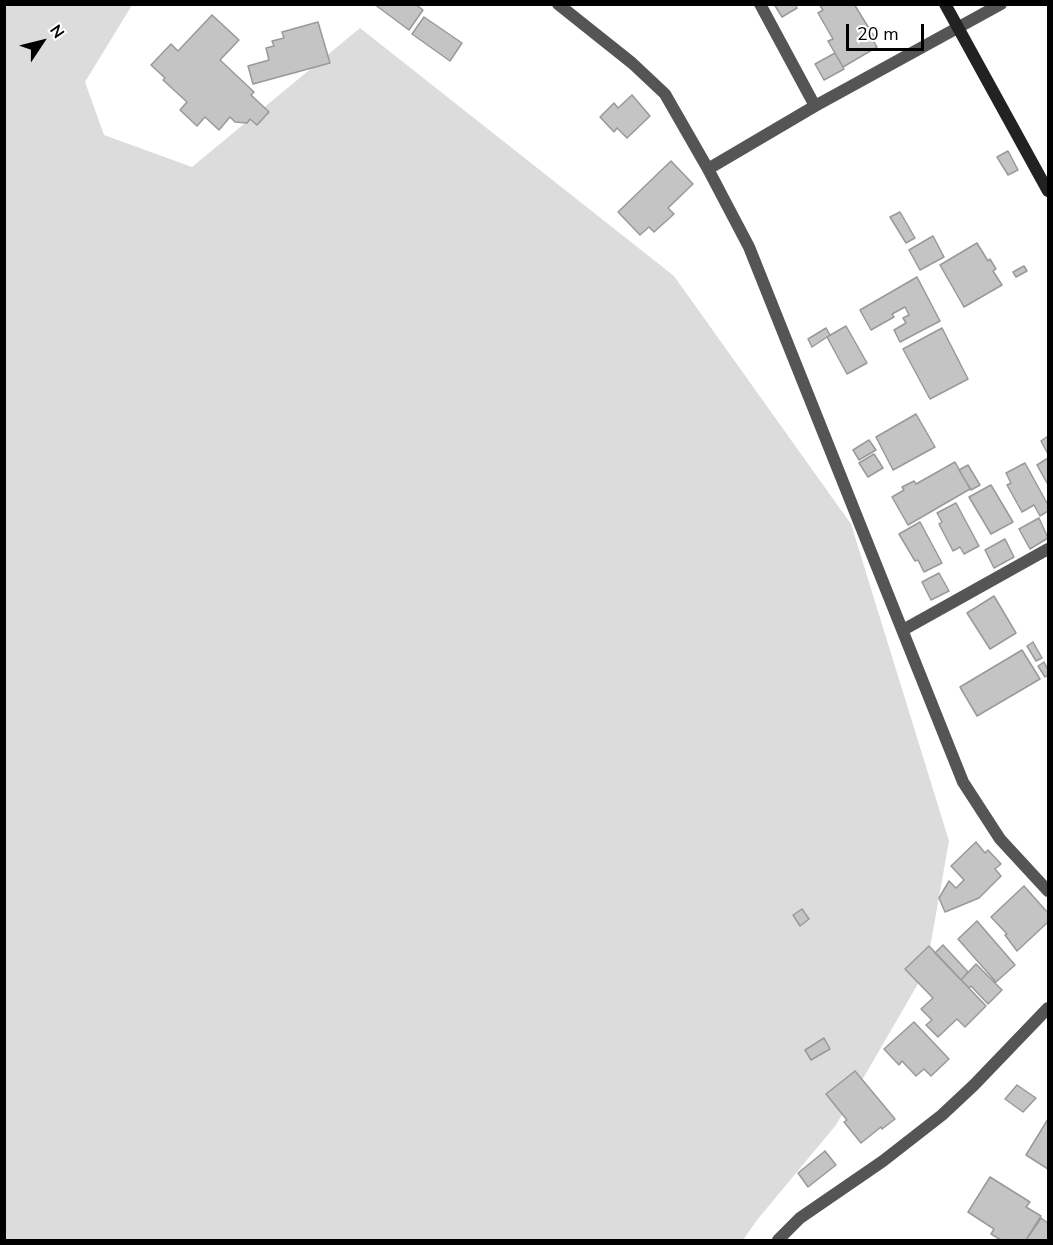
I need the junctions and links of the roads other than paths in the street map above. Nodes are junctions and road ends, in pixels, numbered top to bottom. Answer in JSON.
{"nodes":[{"id":1,"x":558,"y":4,"type":"edge"},
{"id":2,"x":759,"y":4,"type":"edge"},
{"id":3,"x":945,"y":4,"type":"edge"},
{"id":4,"x":1001,"y":4,"type":"edge"},
{"id":5,"x":958,"y":29,"type":"junction"},
{"id":6,"x":815,"y":106,"type":"junction"},
{"id":7,"x":708,"y":169,"type":"junction"},
{"id":8,"x":1048,"y":191,"type":"edge"},
{"id":9,"x":1048,"y":549,"type":"edge"},
{"id":10,"x":903,"y":630,"type":"junction"},
{"id":11,"x":1048,"y":891,"type":"edge"},
{"id":12,"x":1048,"y":1008,"type":"edge"},
{"id":13,"x":778,"y":1240,"type":"edge"}],
"edges":[{"from":1,"to":7,"type":"street"},
{"from":2,"to":6,"type":"street"},
{"from":3,"to":5,"type":"street"},
{"from":4,"to":5,"type":"street"},
{"from":5,"to":6,"type":"street"},
{"from":5,"to":8,"type":"street"},
{"from":6,"to":7,"type":"street"},
{"from":7,"to":10,"type":"street"},
{"from":9,"to":10,"type":"street"},
{"from":10,"to":11,"type":"street"},
{"from":12,"to":13,"type":"street"}]}
